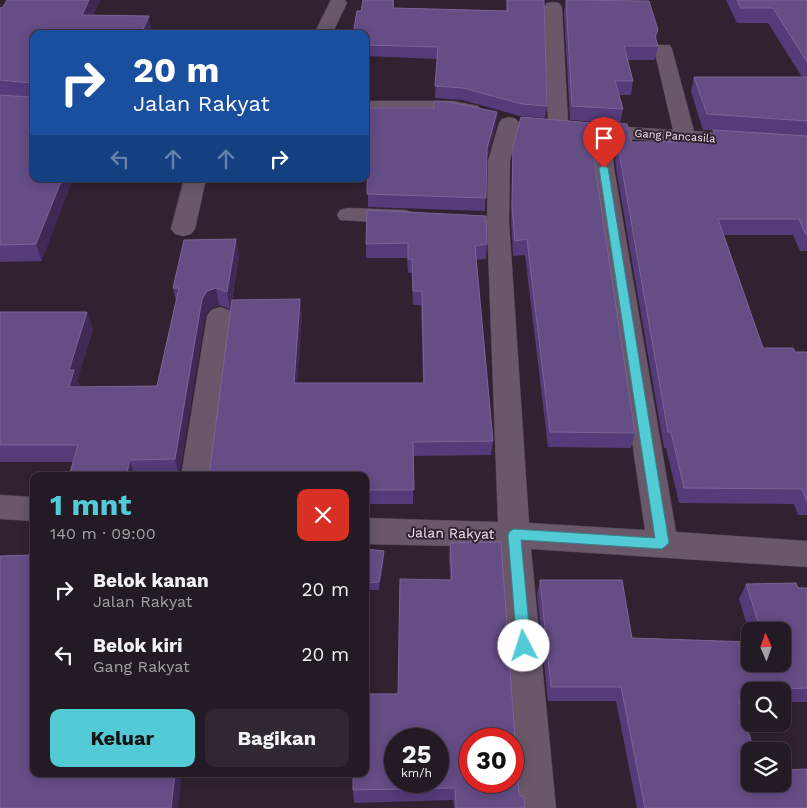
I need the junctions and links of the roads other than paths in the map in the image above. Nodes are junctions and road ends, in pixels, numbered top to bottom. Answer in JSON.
{"nodes":[{"id":1,"x":338,"y":4,"type":"dead end"},
{"id":2,"x":554,"y":7,"type":"dead end"},
{"id":3,"x":325,"y":30,"type":"edge"},
{"id":4,"x":663,"y":48,"type":"dead end"},
{"id":5,"x":369,"y":107,"type":"edge"},
{"id":6,"x":524,"y":125,"type":"junction"},
{"id":7,"x":558,"y":128,"type":"junction"},
{"id":8,"x":600,"y":131,"type":"junction"},
{"id":9,"x":685,"y":137,"type":"junction"},
{"id":10,"x":807,"y":145,"type":"edge"},
{"id":11,"x":194,"y":182,"type":"edge"},
{"id":12,"x":348,"y":215,"type":"dead end"},
{"id":13,"x":423,"y":218,"type":"edge"},
{"id":14,"x":183,"y":229,"type":"dead end"},
{"id":15,"x":220,"y":316,"type":"dead end"},
{"id":16,"x":197,"y":472,"type":"edge"},
{"id":17,"x":0,"y":507,"type":"edge"},
{"id":18,"x":30,"y":509,"type":"edge"},
{"id":19,"x":369,"y":531,"type":"edge"},
{"id":20,"x":514,"y":535,"type":"junction"},
{"id":21,"x":662,"y":543,"type":"junction"},
{"id":22,"x":807,"y":554,"type":"edge"},
{"id":23,"x":537,"y":808,"type":"edge"}],
"edges":[{"from":1,"to":3,"type":"street"},
{"from":2,"to":7,"type":"street"},
{"from":4,"to":9,"type":"street"},
{"from":5,"to":6,"type":"street","name":"Gang Pancasila"},
{"from":6,"to":7,"type":"street","name":"Gang Pancasila"},
{"from":6,"to":20,"type":"street"},
{"from":7,"to":8,"type":"street","name":"Gang Pancasila"},
{"from":8,"to":9,"type":"street","name":"Gang Pancasila"},
{"from":8,"to":21,"type":"street"},
{"from":9,"to":10,"type":"street","name":"Gang Pancasila"},
{"from":11,"to":14,"type":"street"},
{"from":12,"to":13,"type":"street"},
{"from":15,"to":16,"type":"street"},
{"from":17,"to":18,"type":"street"},
{"from":19,"to":20,"type":"street","name":"Jalan Rakyat"},
{"from":20,"to":21,"type":"street","name":"Jalan Rakyat"},
{"from":20,"to":23,"type":"street"},
{"from":21,"to":22,"type":"street","name":"Jalan Rakyat"}]}
